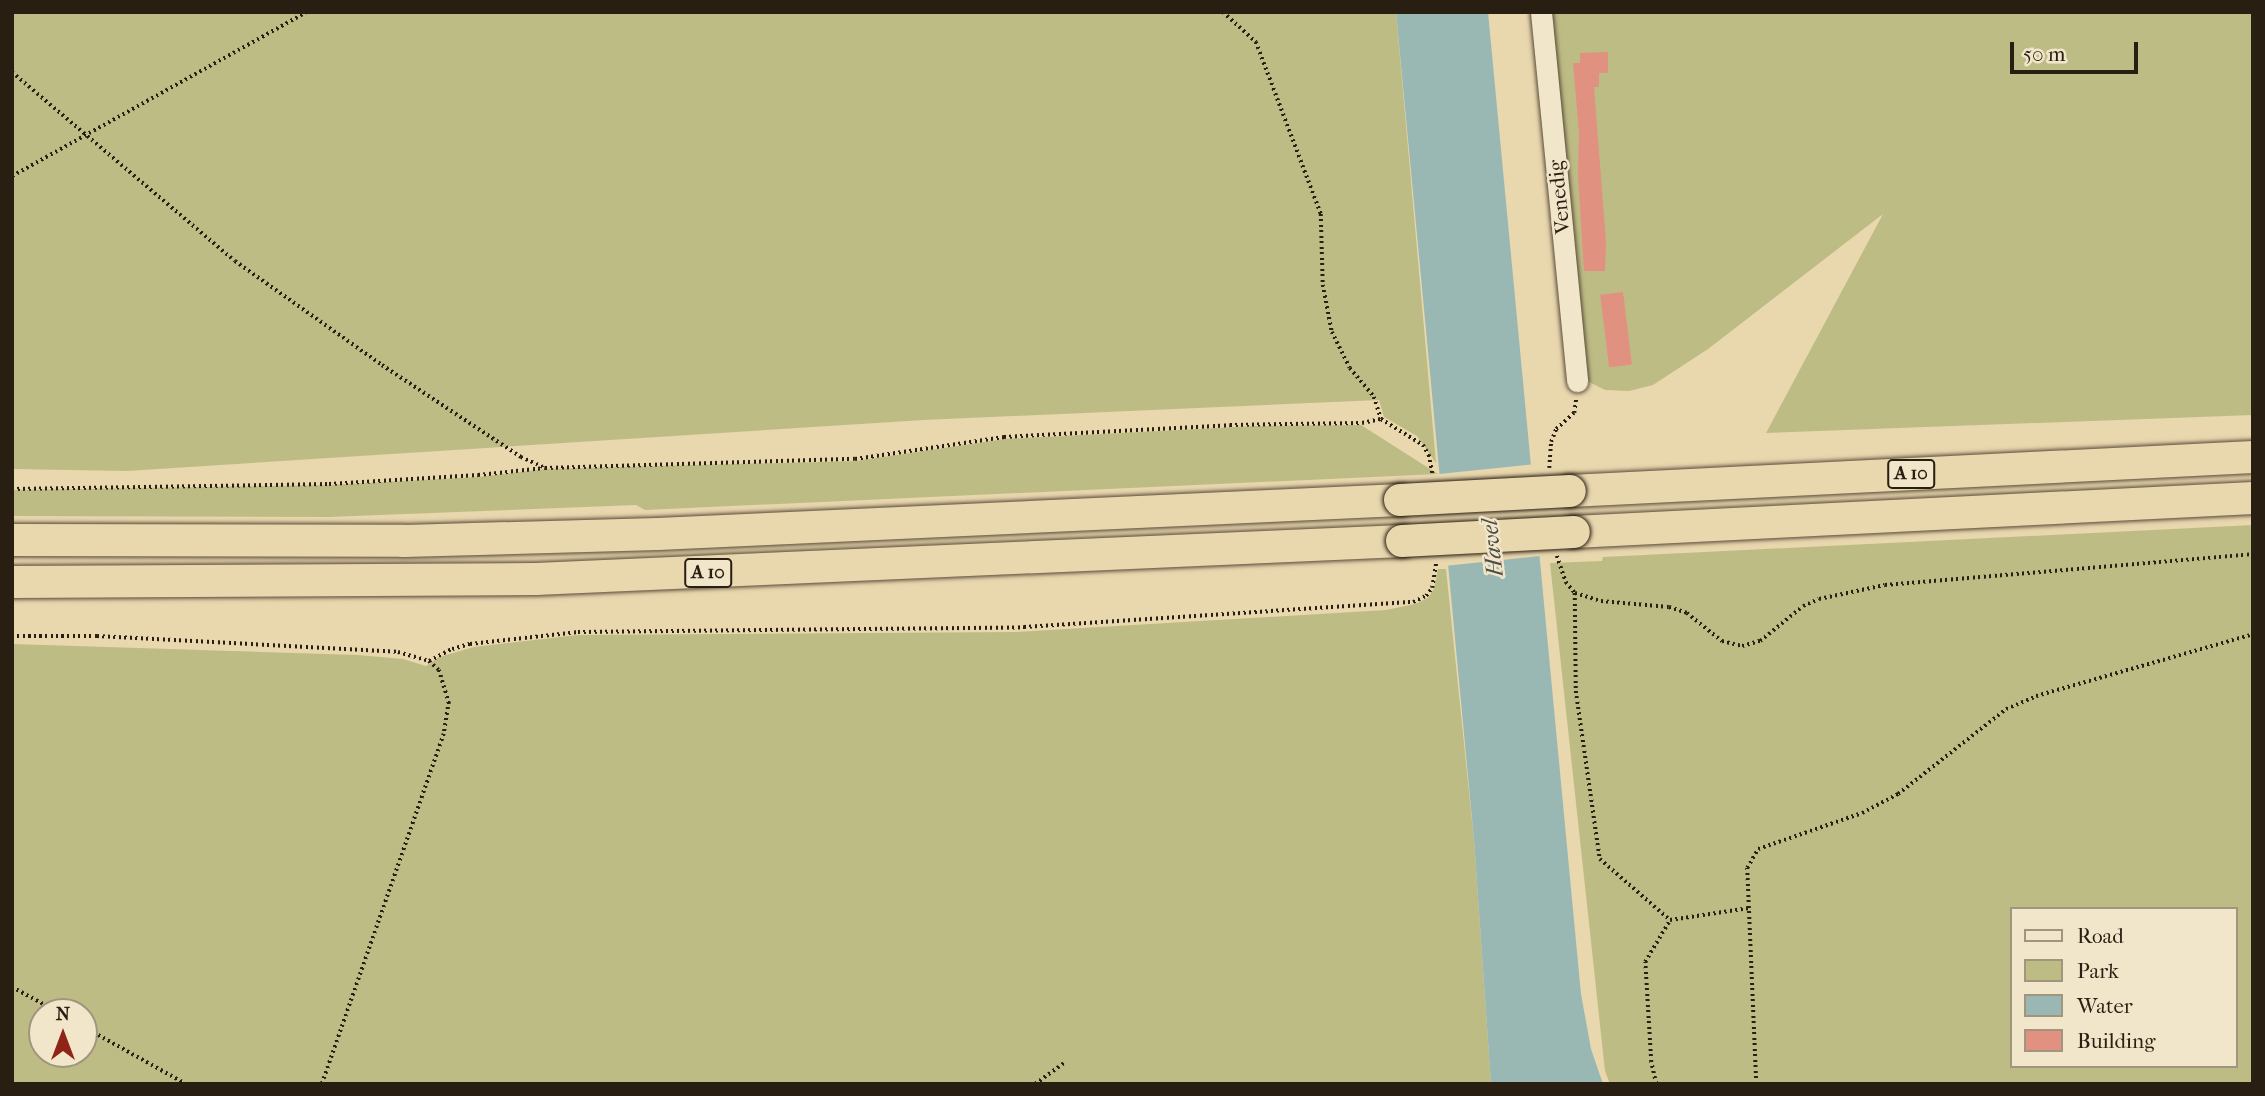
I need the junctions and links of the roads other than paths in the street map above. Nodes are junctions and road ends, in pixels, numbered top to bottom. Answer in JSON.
{"nodes":[{"id":1,"x":1541,"y":12,"type":"edge"},
{"id":2,"x":1577,"y":381,"type":"dead end"},
{"id":3,"x":2253,"y":457,"type":"edge"},
{"id":4,"x":2253,"y":498,"type":"edge"},
{"id":5,"x":12,"y":540,"type":"edge"},
{"id":6,"x":12,"y":582,"type":"edge"}],
"edges":[{"from":1,"to":2,"type":"street","name":"Venedig"},
{"from":3,"to":5,"type":"highway","number":"A 10","bridge":true},
{"from":4,"to":6,"type":"highway","number":"A 10","bridge":true}]}
